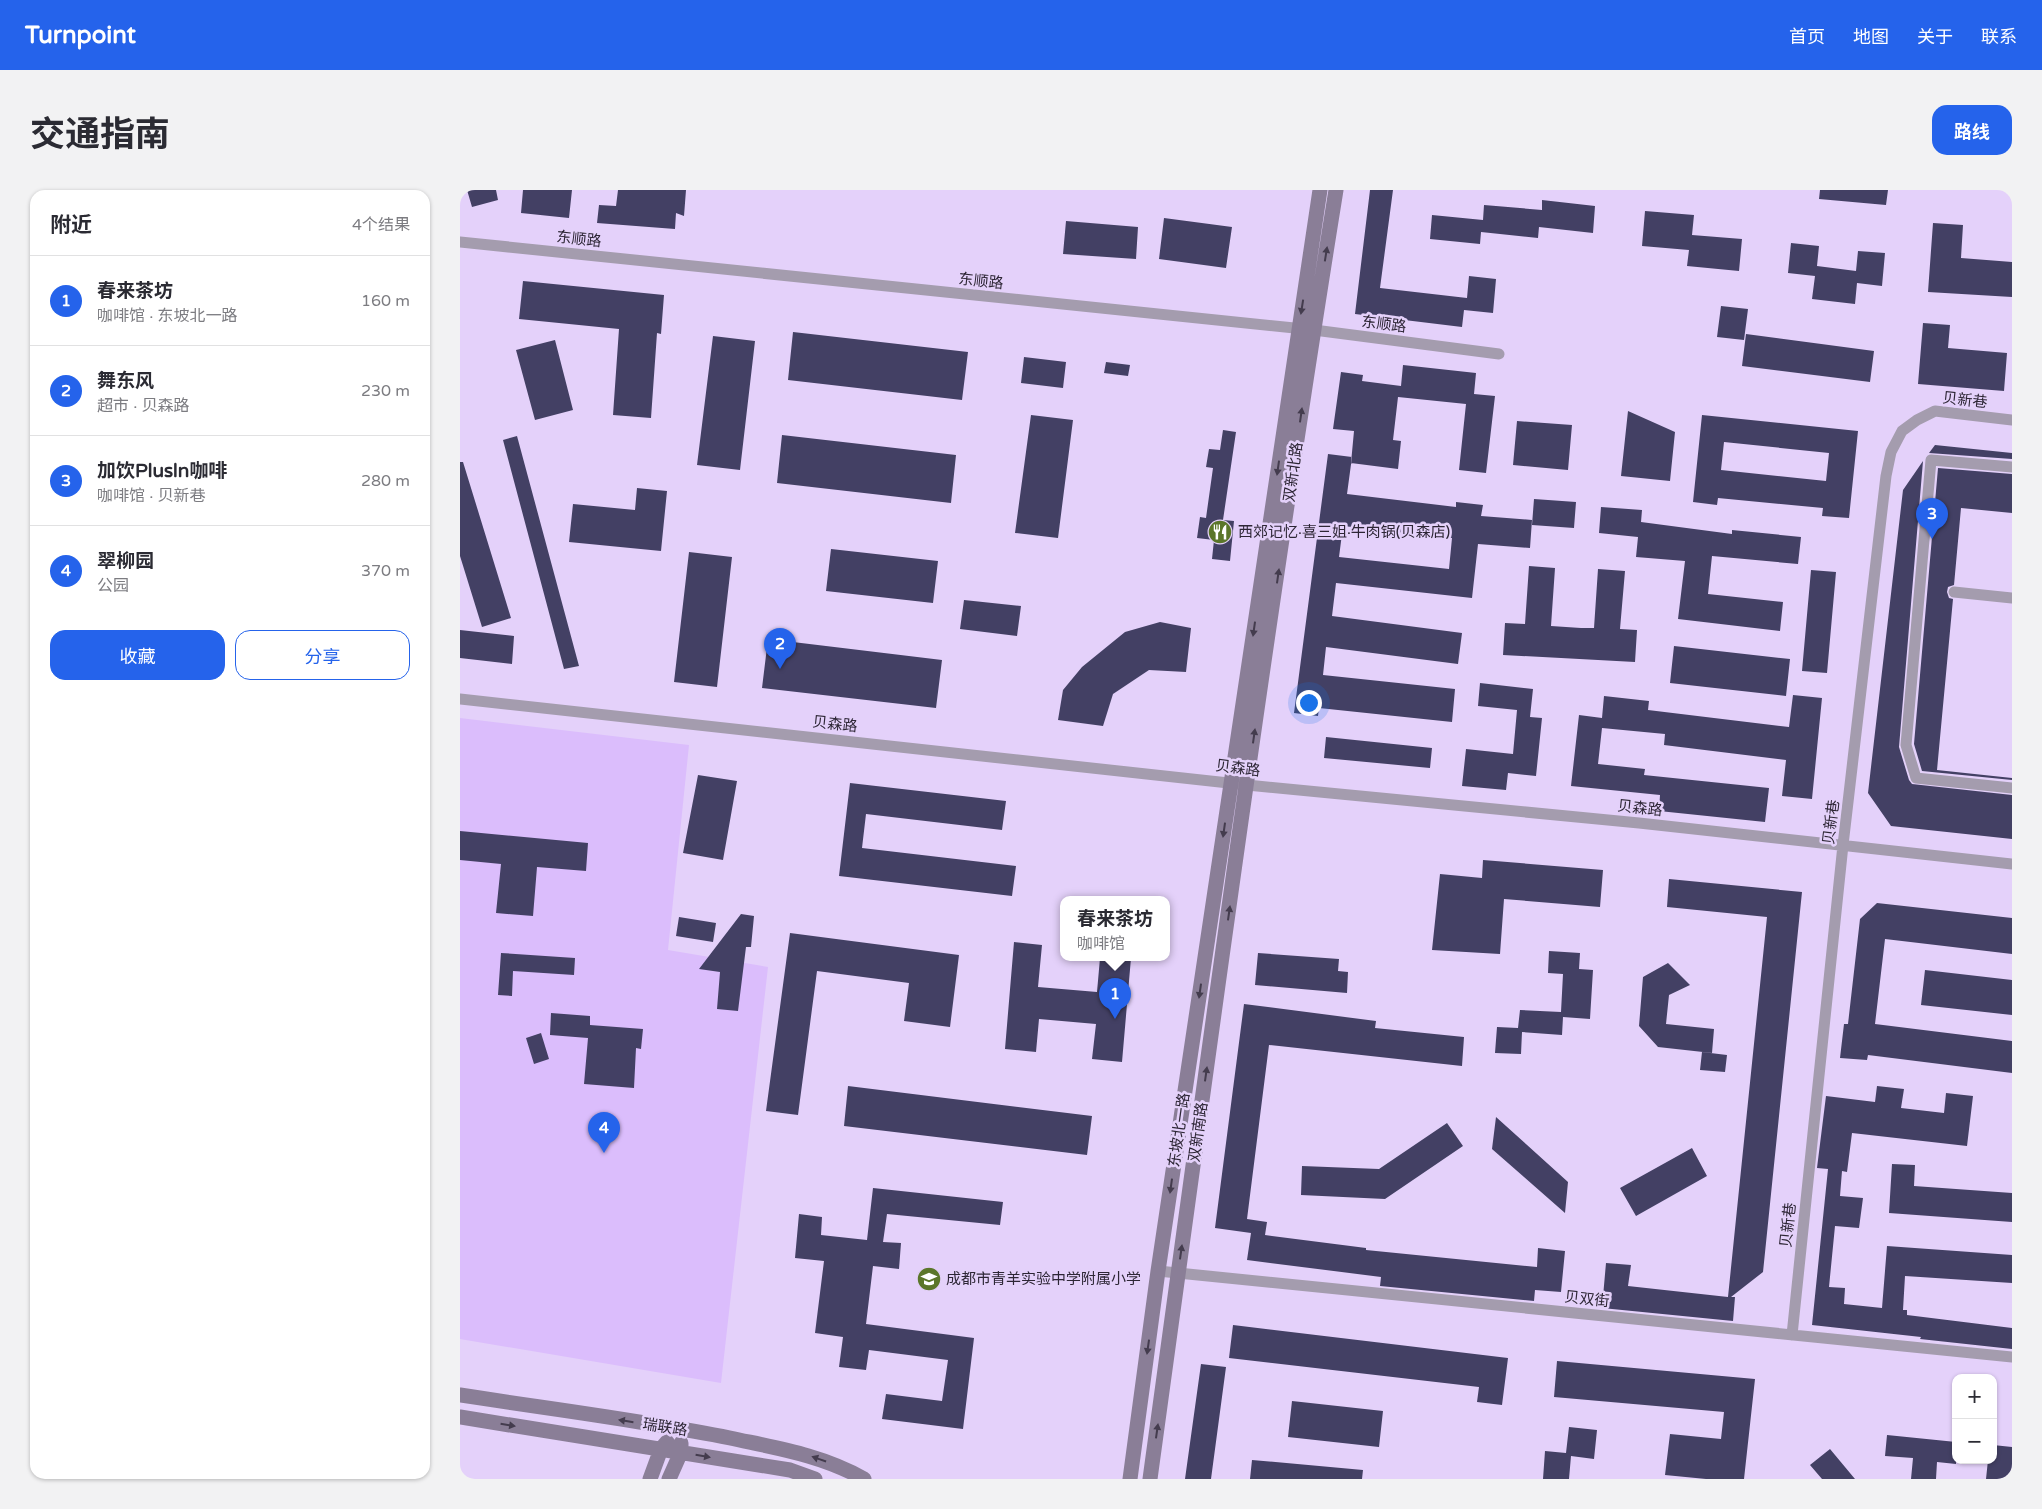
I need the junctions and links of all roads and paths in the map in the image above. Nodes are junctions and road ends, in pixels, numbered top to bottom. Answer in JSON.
{"nodes":[{"id":1,"x":1320,"y":190,"type":"edge"},
{"id":2,"x":1336,"y":190,"type":"edge"},
{"id":3,"x":460,"y":242,"type":"edge"},
{"id":4,"x":1306,"y":330,"type":"junction"},
{"id":5,"x":1499,"y":354,"type":"dead end"},
{"id":6,"x":2012,"y":420,"type":"edge"},
{"id":7,"x":2012,"y":467,"type":"edge"},
{"id":8,"x":1954,"y":592,"type":"dead end"},
{"id":9,"x":2012,"y":598,"type":"edge"},
{"id":10,"x":460,"y":699,"type":"edge"},
{"id":11,"x":1231,"y":782,"type":"junction"},
{"id":12,"x":1247,"y":785,"type":"junction"},
{"id":13,"x":2012,"y":788,"type":"edge"},
{"id":14,"x":1843,"y":845,"type":"junction"},
{"id":15,"x":2012,"y":864,"type":"edge"},
{"id":16,"x":1158,"y":1271,"type":"junction"},
{"id":17,"x":1178,"y":1273,"type":"junction"},
{"id":18,"x":1792,"y":1335,"type":"junction"},
{"id":19,"x":2012,"y":1357,"type":"edge"},
{"id":20,"x":460,"y":1395,"type":"edge"},
{"id":21,"x":460,"y":1417,"type":"edge"},
{"id":22,"x":681,"y":1429,"type":"junction"},
{"id":23,"x":661,"y":1449,"type":"junction"},
{"id":24,"x":681,"y":1452,"type":"junction"},
{"id":25,"x":650,"y":1479,"type":"edge"},
{"id":26,"x":669,"y":1479,"type":"edge"},
{"id":27,"x":814,"y":1479,"type":"edge"},
{"id":28,"x":864,"y":1479,"type":"edge"},
{"id":29,"x":1130,"y":1479,"type":"edge"},
{"id":30,"x":1150,"y":1479,"type":"edge"}],
"edges":[{"from":1,"to":4,"type":"street","name":"双新北路","one_way":true},
{"from":4,"to":2,"type":"street","name":"双新北路","one_way":true},
{"from":3,"to":4,"type":"street","name":"东顺路"},
{"from":4,"to":5,"type":"street","name":"东顺路"},
{"from":4,"to":11,"type":"street","name":"双新北路","one_way":true},
{"from":12,"to":4,"type":"street","name":"双新北路","one_way":true},
{"from":6,"to":14,"type":"street","name":"贝新巷"},
{"from":7,"to":13,"type":"street"},
{"from":8,"to":9,"type":"street"},
{"from":10,"to":11,"type":"street","name":"贝森路"},
{"from":11,"to":12,"type":"street","name":"贝森路"},
{"from":11,"to":16,"type":"street","name":"东坡北一路","one_way":true},
{"from":12,"to":14,"type":"street","name":"贝森路"},
{"from":17,"to":12,"type":"street","name":"双新南路","one_way":true},
{"from":14,"to":15,"type":"street","name":"贝森路"},
{"from":14,"to":18,"type":"street","name":"贝新巷"},
{"from":16,"to":17,"type":"street","name":"贝双街"},
{"from":16,"to":29,"type":"street","name":"东坡北一路","one_way":true},
{"from":17,"to":18,"type":"street","name":"贝双街"},
{"from":30,"to":17,"type":"street","name":"双新南路","one_way":true},
{"from":18,"to":19,"type":"street","name":"贝双街"},
{"from":22,"to":20,"type":"street","name":"瑞联路","one_way":true},
{"from":21,"to":23,"type":"street","name":"瑞联路","one_way":true},
{"from":22,"to":23,"type":"street"},
{"from":22,"to":24,"type":"street"},
{"from":28,"to":22,"type":"street","name":"瑞联路","one_way":true},
{"from":23,"to":24,"type":"street","name":"瑞联路"},
{"from":23,"to":25,"type":"street"},
{"from":24,"to":26,"type":"street"},
{"from":24,"to":27,"type":"street","name":"瑞联路","one_way":true}]}
